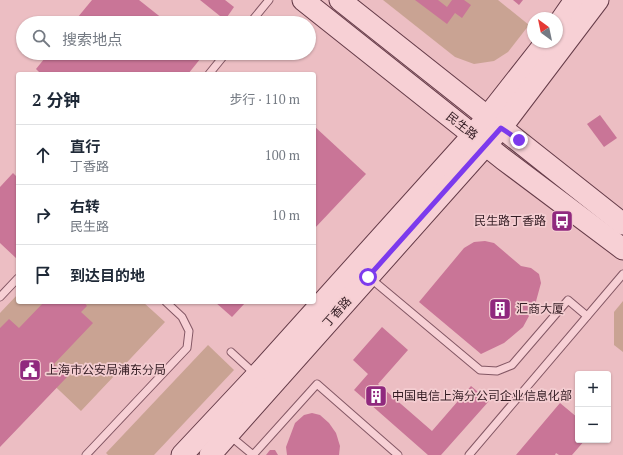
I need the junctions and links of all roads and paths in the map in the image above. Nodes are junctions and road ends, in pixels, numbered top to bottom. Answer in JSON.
{"nodes":[{"id":1,"x":269,"y":0,"type":"edge"},
{"id":2,"x":303,"y":0,"type":"edge"},
{"id":3,"x":340,"y":0,"type":"edge"},
{"id":4,"x":575,"y":0,"type":"edge"},
{"id":5,"x":598,"y":0,"type":"edge"},
{"id":6,"x":256,"y":16,"type":"edge"},
{"id":7,"x":563,"y":17,"type":"edge"},
{"id":8,"x":542,"y":48,"type":"edge"},
{"id":9,"x":220,"y":60,"type":"edge"},
{"id":10,"x":211,"y":72,"type":"edge"},
{"id":11,"x":494,"y":122,"type":"junction"},
{"id":12,"x":479,"y":140,"type":"junction"},
{"id":13,"x":623,"y":224,"type":"edge"},
{"id":14,"x":623,"y":249,"type":"edge"},
{"id":15,"x":623,"y":274,"type":"edge"},
{"id":16,"x":368,"y":277,"type":"junction"},
{"id":17,"x":16,"y":280,"type":"edge"},
{"id":18,"x":0,"y":297,"type":"edge"},
{"id":19,"x":168,"y":304,"type":"edge"},
{"id":20,"x":587,"y":316,"type":"junction"},
{"id":21,"x":231,"y":352,"type":"dead end"},
{"id":22,"x":257,"y":375,"type":"junction"},
{"id":23,"x":228,"y":434,"type":"junction"},
{"id":24,"x":86,"y":455,"type":"edge"},
{"id":25,"x":182,"y":455,"type":"edge"},
{"id":26,"x":210,"y":455,"type":"edge"},
{"id":27,"x":398,"y":455,"type":"edge"},
{"id":28,"x":469,"y":455,"type":"edge"}],
"edges":[{"from":1,"to":6,"type":"lane"},
{"from":2,"to":12,"type":"street","name":"民生路"},
{"from":3,"to":11,"type":"street","name":"民生路"},
{"from":4,"to":7,"type":"street"},
{"from":5,"to":11,"type":"street","name":"丁香路"},
{"from":8,"to":11,"type":"street","name":"丁香路"},
{"from":9,"to":10,"type":"lane"},
{"from":11,"to":12,"type":"street","name":"丁香路"},
{"from":11,"to":13,"type":"street","name":"民生路"},
{"from":12,"to":14,"type":"street","name":"民生路"},
{"from":12,"to":16,"type":"street","name":"丁香路"},
{"from":12,"to":22,"type":"street","name":"丁香路"},
{"from":15,"to":20,"type":"lane"},
{"from":16,"to":20,"type":"lane"},
{"from":16,"to":23,"type":"street","name":"丁香路"},
{"from":17,"to":18,"type":"lane"},
{"from":19,"to":24,"type":"lane"},
{"from":20,"to":28,"type":"lane"},
{"from":21,"to":22,"type":"lane"},
{"from":22,"to":25,"type":"street","name":"丁香路"},
{"from":23,"to":26,"type":"street","name":"丁香路"},
{"from":23,"to":27,"type":"lane"}]}
